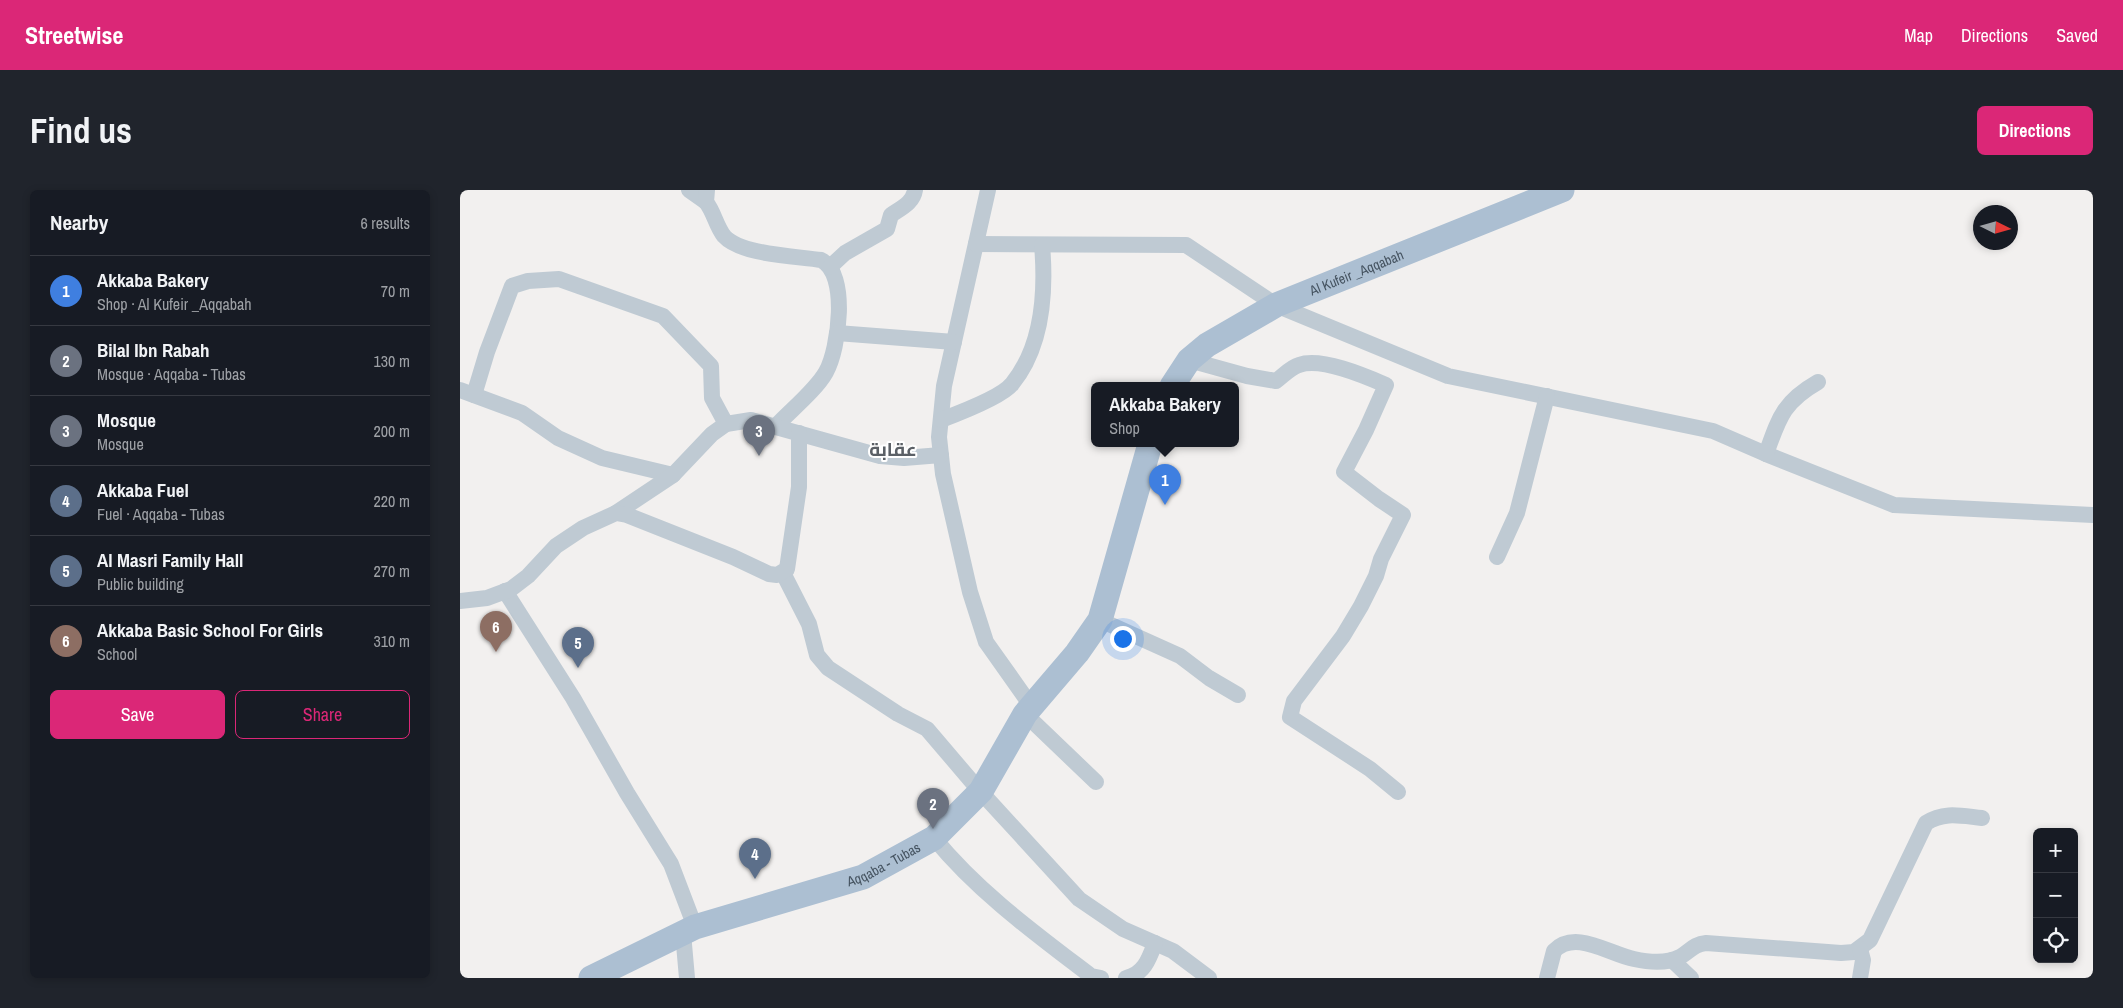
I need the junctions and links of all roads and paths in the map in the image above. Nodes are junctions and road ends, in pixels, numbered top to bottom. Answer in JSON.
{"nodes":[{"id":1,"x":689,"y":190,"type":"edge"},
{"id":2,"x":915,"y":190,"type":"edge"},
{"id":3,"x":988,"y":190,"type":"edge"},
{"id":4,"x":1562,"y":190,"type":"edge"},
{"id":5,"x":706,"y":196,"type":"edge"},
{"id":6,"x":976,"y":244,"type":"junction"},
{"id":7,"x":1042,"y":245,"type":"junction"},
{"id":8,"x":830,"y":267,"type":"junction"},
{"id":9,"x":1276,"y":305,"type":"junction"},
{"id":10,"x":837,"y":333,"type":"junction"},
{"id":11,"x":954,"y":342,"type":"junction"},
{"id":12,"x":1188,"y":360,"type":"junction"},
{"id":13,"x":1174,"y":382,"type":"edge"},
{"id":14,"x":1818,"y":382,"type":"dead end"},
{"id":15,"x":467,"y":392,"type":"edge"},
{"id":16,"x":1548,"y":396,"type":"junction"},
{"id":17,"x":941,"y":420,"type":"junction"},
{"id":18,"x":726,"y":424,"type":"junction"},
{"id":19,"x":776,"y":426,"type":"junction"},
{"id":20,"x":800,"y":433,"type":"junction"},
{"id":21,"x":1149,"y":447,"type":"edge"},
{"id":22,"x":1766,"y":454,"type":"junction"},
{"id":23,"x":941,"y":455,"type":"junction"},
{"id":24,"x":673,"y":475,"type":"junction"},
{"id":25,"x":616,"y":513,"type":"junction"},
{"id":26,"x":2093,"y":514,"type":"edge"},
{"id":27,"x":1498,"y":556,"type":"dead end"},
{"id":28,"x":783,"y":573,"type":"junction"},
{"id":29,"x":505,"y":591,"type":"junction"},
{"id":30,"x":460,"y":601,"type":"edge"},
{"id":31,"x":1100,"y":620,"type":"junction"},
{"id":32,"x":1238,"y":695,"type":"dead end"},
{"id":33,"x":1028,"y":711,"type":"junction"},
{"id":34,"x":1096,"y":782,"type":"dead end"},
{"id":35,"x":981,"y":791,"type":"junction"},
{"id":36,"x":1398,"y":792,"type":"dead end"},
{"id":37,"x":1982,"y":818,"type":"dead end"},
{"id":38,"x":934,"y":838,"type":"junction"},
{"id":39,"x":689,"y":930,"type":"junction"},
{"id":40,"x":1155,"y":943,"type":"junction"},
{"id":41,"x":1860,"y":949,"type":"junction"},
{"id":42,"x":1672,"y":960,"type":"junction"},
{"id":43,"x":591,"y":978,"type":"edge"},
{"id":44,"x":687,"y":978,"type":"edge"},
{"id":45,"x":1101,"y":978,"type":"edge"},
{"id":46,"x":1126,"y":978,"type":"edge"},
{"id":47,"x":1209,"y":978,"type":"edge"},
{"id":48,"x":1547,"y":978,"type":"edge"},
{"id":49,"x":1691,"y":978,"type":"edge"},
{"id":50,"x":1860,"y":978,"type":"edge"}],
"edges":[{"from":1,"to":5,"type":"street"},
{"from":2,"to":8,"type":"street"},
{"from":3,"to":6,"type":"street"},
{"from":4,"to":9,"type":"main road","name":"Al Kufeir _Aqqabah"},
{"from":5,"to":8,"type":"street"},
{"from":6,"to":7,"type":"street"},
{"from":6,"to":11,"type":"street"},
{"from":7,"to":9,"type":"street"},
{"from":7,"to":17,"type":"street"},
{"from":8,"to":10,"type":"street"},
{"from":9,"to":12,"type":"main road","name":"Al Kufeir _Aqqabah"},
{"from":9,"to":16,"type":"street"},
{"from":10,"to":11,"type":"street"},
{"from":10,"to":19,"type":"street"},
{"from":11,"to":17,"type":"street"},
{"from":12,"to":13,"type":"main road","name":"Al Kufeir _Aqqabah"},
{"from":12,"to":36,"type":"street"},
{"from":14,"to":22,"type":"street"},
{"from":15,"to":18,"type":"street"},
{"from":15,"to":24,"type":"street"},
{"from":16,"to":22,"type":"street"},
{"from":16,"to":27,"type":"street"},
{"from":17,"to":23,"type":"street"},
{"from":18,"to":19,"type":"street"},
{"from":18,"to":24,"type":"street"},
{"from":19,"to":20,"type":"street"},
{"from":20,"to":23,"type":"street"},
{"from":20,"to":28,"type":"street"},
{"from":21,"to":31,"type":"main road","name":"Aqqaba - Tubas"},
{"from":22,"to":26,"type":"street"},
{"from":23,"to":33,"type":"street"},
{"from":24,"to":25,"type":"street"},
{"from":25,"to":28,"type":"street"},
{"from":25,"to":29,"type":"street"},
{"from":28,"to":35,"type":"street"},
{"from":29,"to":30,"type":"street"},
{"from":29,"to":39,"type":"street"},
{"from":31,"to":32,"type":"street"},
{"from":31,"to":33,"type":"main road","name":"Aqqaba - Tubas"},
{"from":33,"to":34,"type":"street"},
{"from":33,"to":35,"type":"main road","name":"Aqqaba - Tubas"},
{"from":35,"to":38,"type":"main road","name":"Aqqaba - Tubas"},
{"from":35,"to":40,"type":"street"},
{"from":37,"to":41,"type":"street"},
{"from":38,"to":39,"type":"main road","name":"Aqqaba - Tubas"},
{"from":38,"to":45,"type":"street"},
{"from":39,"to":43,"type":"main road","name":"Aqqaba - Tubas"},
{"from":39,"to":44,"type":"street"},
{"from":40,"to":46,"type":"street"},
{"from":40,"to":47,"type":"street"},
{"from":41,"to":42,"type":"street"},
{"from":41,"to":50,"type":"street"},
{"from":42,"to":48,"type":"street"},
{"from":42,"to":49,"type":"street"}]}
